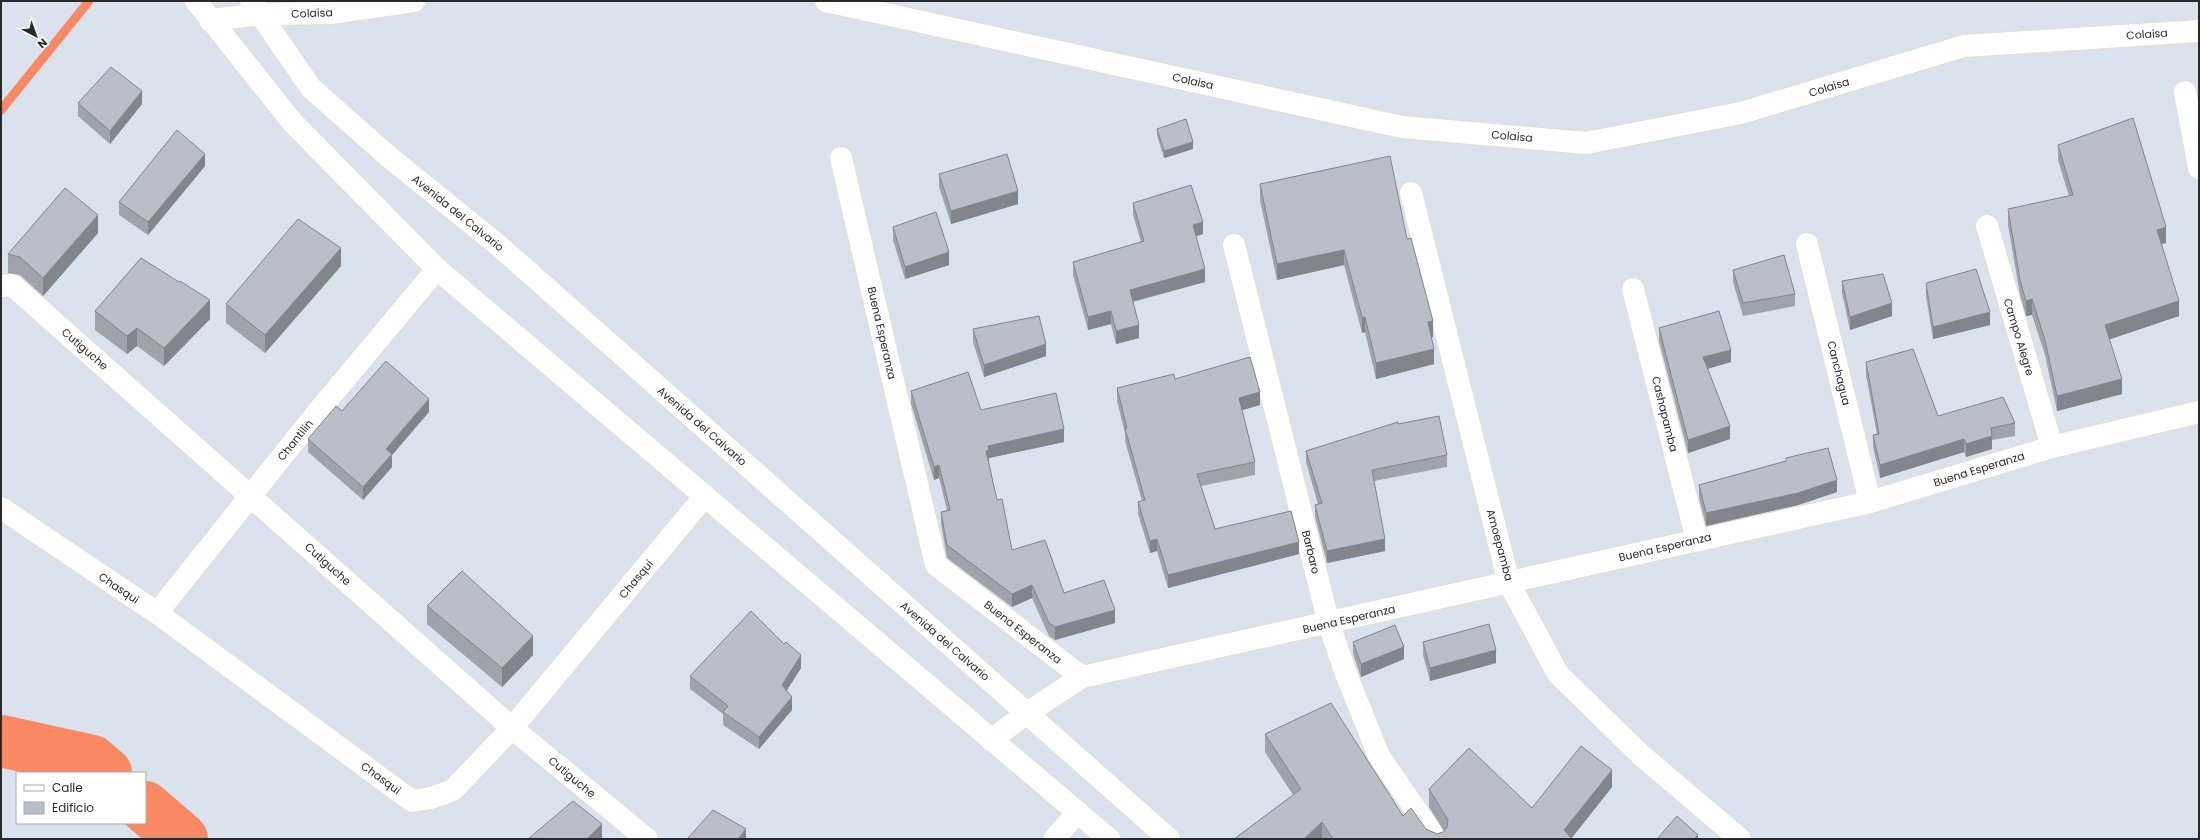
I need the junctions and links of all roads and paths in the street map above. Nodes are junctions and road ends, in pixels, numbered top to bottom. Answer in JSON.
{"nodes":[{"id":1,"x":196,"y":1,"type":"edge"},
{"id":2,"x":414,"y":1,"type":"edge"},
{"id":3,"x":826,"y":1,"type":"edge"},
{"id":4,"x":256,"y":8,"type":"edge"},
{"id":5,"x":210,"y":20,"type":"junction"},
{"id":6,"x":2199,"y":31,"type":"edge"},
{"id":7,"x":2185,"y":92,"type":"dead end"},
{"id":8,"x":840,"y":158,"type":"dead end"},
{"id":9,"x":2199,"y":168,"type":"edge"},
{"id":10,"x":1411,"y":193,"type":"dead end"},
{"id":11,"x":1986,"y":226,"type":"dead end"},
{"id":12,"x":1807,"y":244,"type":"dead end"},
{"id":13,"x":1234,"y":245,"type":"dead end"},
{"id":14,"x":437,"y":269,"type":"junction"},
{"id":15,"x":7,"y":286,"type":"edge"},
{"id":16,"x":1633,"y":289,"type":"dead end"},
{"id":17,"x":2199,"y":412,"type":"edge"},
{"id":18,"x":2052,"y":447,"type":"junction"},
{"id":19,"x":251,"y":494,"type":"junction"},
{"id":20,"x":704,"y":497,"type":"junction"},
{"id":21,"x":1870,"y":502,"type":"junction"},
{"id":22,"x":1,"y":508,"type":"edge"},
{"id":23,"x":1696,"y":540,"type":"junction"},
{"id":24,"x":1509,"y":583,"type":"junction"},
{"id":25,"x":157,"y":613,"type":"junction"},
{"id":26,"x":1329,"y":624,"type":"junction"},
{"id":27,"x":1082,"y":677,"type":"junction"},
{"id":28,"x":1027,"y":713,"type":"junction"},
{"id":29,"x":512,"y":728,"type":"junction"},
{"id":30,"x":991,"y":740,"type":"junction"},
{"id":31,"x":1078,"y":812,"type":"junction"},
{"id":32,"x":647,"y":839,"type":"edge"},
{"id":33,"x":1054,"y":839,"type":"edge"},
{"id":34,"x":1109,"y":839,"type":"edge"},
{"id":35,"x":1169,"y":839,"type":"edge"},
{"id":36,"x":1436,"y":839,"type":"edge"},
{"id":37,"x":1740,"y":839,"type":"edge"}],
"edges":[{"from":1,"to":5,"type":"street"},
{"from":2,"to":4,"type":"street","name":"Colaisa"},
{"from":3,"to":6,"type":"street","name":"Colaisa"},
{"from":4,"to":5,"type":"street","name":"Colaisa"},
{"from":4,"to":28,"type":"street","name":"Avenida del Calvario"},
{"from":5,"to":14,"type":"street"},
{"from":7,"to":9,"type":"street"},
{"from":8,"to":27,"type":"street","name":"Buena Esperanza"},
{"from":10,"to":24,"type":"street","name":"Amoepamba"},
{"from":11,"to":18,"type":"street","name":"Campo Alegre"},
{"from":12,"to":21,"type":"street","name":"Canchagua"},
{"from":13,"to":26,"type":"street","name":"Barbaro"},
{"from":14,"to":19,"type":"street","name":"Chantilin"},
{"from":14,"to":20,"type":"street"},
{"from":15,"to":19,"type":"street","name":"Cutiguche"},
{"from":16,"to":23,"type":"street","name":"Cashapamba"},
{"from":17,"to":18,"type":"street","name":"Buena Esperanza"},
{"from":18,"to":21,"type":"street","name":"Buena Esperanza"},
{"from":19,"to":25,"type":"street","name":"Chantilin"},
{"from":19,"to":29,"type":"street","name":"Cutiguche"},
{"from":20,"to":29,"type":"street","name":"Chasqui"},
{"from":20,"to":30,"type":"street"},
{"from":21,"to":23,"type":"street","name":"Buena Esperanza"},
{"from":22,"to":25,"type":"street","name":"Chasqui"},
{"from":23,"to":24,"type":"street","name":"Buena Esperanza"},
{"from":24,"to":26,"type":"street","name":"Buena Esperanza"},
{"from":24,"to":37,"type":"street","name":"Amoepamba"},
{"from":25,"to":29,"type":"street","name":"Chasqui"},
{"from":26,"to":27,"type":"street","name":"Buena Esperanza"},
{"from":26,"to":36,"type":"street","name":"Barbaro"},
{"from":27,"to":28,"type":"street"},
{"from":28,"to":30,"type":"street"},
{"from":28,"to":35,"type":"street","name":"Avenida del Calvario"},
{"from":29,"to":32,"type":"street","name":"Cutiguche"},
{"from":30,"to":31,"type":"street"},
{"from":31,"to":33,"type":"street"},
{"from":31,"to":34,"type":"street"}]}
